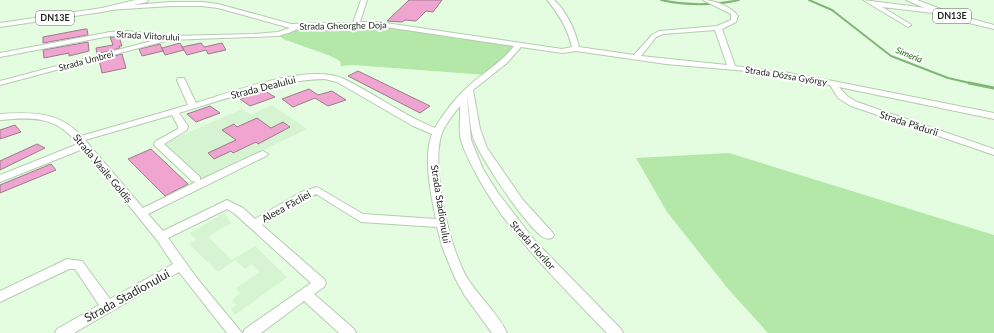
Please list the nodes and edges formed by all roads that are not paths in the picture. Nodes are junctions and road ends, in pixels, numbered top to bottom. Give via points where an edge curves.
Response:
1 (144, 0) edge
2 (364, 0) edge
3 (550, 0) edge
4 (706, 0) edge
5 (866, 0) edge
6 (910, 0) edge
7 (875, 4) junction
8 (110, 9) junction
9 (942, 12) junction
10 (356, 24) junction
11 (0, 25) edge
12 (908, 25) dead end
13 (296, 27) junction
14 (994, 27) edge
15 (718, 28) junction
16 (172, 38) junction
17 (517, 49) junction
18 (576, 49) junction
19 (0, 54) edge
20 (636, 58) junction
21 (732, 68) junction
22 (181, 80) dead end
23 (0, 83) edge
24 (833, 83) junction
25 (465, 94) junction
26 (193, 106) junction
27 (174, 112) junction
28 (994, 116) edge
29 (0, 117) edge
30 (438, 132) junction
31 (82, 142) junction
32 (994, 152) edge
33 (263, 154) dead end
34 (0, 179) edge
35 (196, 179) dead end
36 (141, 213) junction
37 (442, 222) junction
38 (254, 224) junction
39 (548, 235) dead end
40 (160, 237) junction
41 (180, 266) junction
42 (305, 294) junction
43 (0, 296) edge
44 (107, 306) junction
45 (62, 333) edge
46 (234, 333) edge
47 (250, 333) edge
48 (349, 333) edge
49 (500, 333) edge
50 (616, 333) edge

1 - 8 main road, DN13E
2 - 10 street
3 - 18 street via 571,32
4 - 15 street via 733,13 735,18 732,23
5 - 7 street
6 - 9 main road, DN13E
7 - 9 street
7 - 12 street
8 - 11 main road, DN13E
8 - 13 street, Strada Gheorghe Doja via 182,3 211,5
9 - 14 main road, DN13E
10 - 13 street, Strada Gheorghe Doja
10 - 17 street, Strada Gheorghe Doja via 399,26
13 - 16 street, Strada Viitorului via 278,34
15 - 20 street via 661,32 654,36
15 - 21 street
16 - 19 street, Strada Viitorului via 120,33
16 - 23 street, Strada Umbrei
17 - 18 street, Strada Gheorghe Doja via 537,53
17 - 25 street, Strada Stadionului
18 - 20 street, Strada Dózsa György
20 - 21 street, Strada Dózsa György
21 - 24 street, Strada Dózsa György
22 - 26 street
24 - 28 street, Strada Dózsa György
24 - 32 street, Strada Pădurii via 841,96 854,104
25 - 30 street, Strada Stadionului
25 - 39 street, Strada Florilor via 474,102 477,134 481,145 515,200 531,220
25 - 50 street, Strada Florilor via 466,140 496,201 520,234
26 - 27 street, Strada Dealului
26 - 30 street, Strada Dealului via 278,82 326,76 340,80 416,124
27 - 31 street, Strada Dealului
27 - 35 street via 183,126 182,130 162,140 159,145
29 - 31 street, Strada Vasile Goldiș via 30,115 47,118 60,122
30 - 37 street, Strada Stadionului via 434,166
31 - 34 street, Strada Dealului
31 - 36 street, Strada Vasile Goldiș
33 - 36 street
36 - 40 street, Strada Vasile Goldiș
37 - 38 street, Aleea Făcliei via 361,218 317,190 305,194
37 - 49 street, Strada Stadionului via 450,256 461,279
38 - 40 street, Aleea Făcliei via 227,204
38 - 42 street via 320,283
40 - 41 street, Strada Vasile Goldiș
41 - 44 street, Strada Stadionului
41 - 46 street, Strada Stadionului
42 - 47 street
42 - 48 street
43 - 44 street via 73,263 78,264
44 - 45 street, Strada Stadionului

